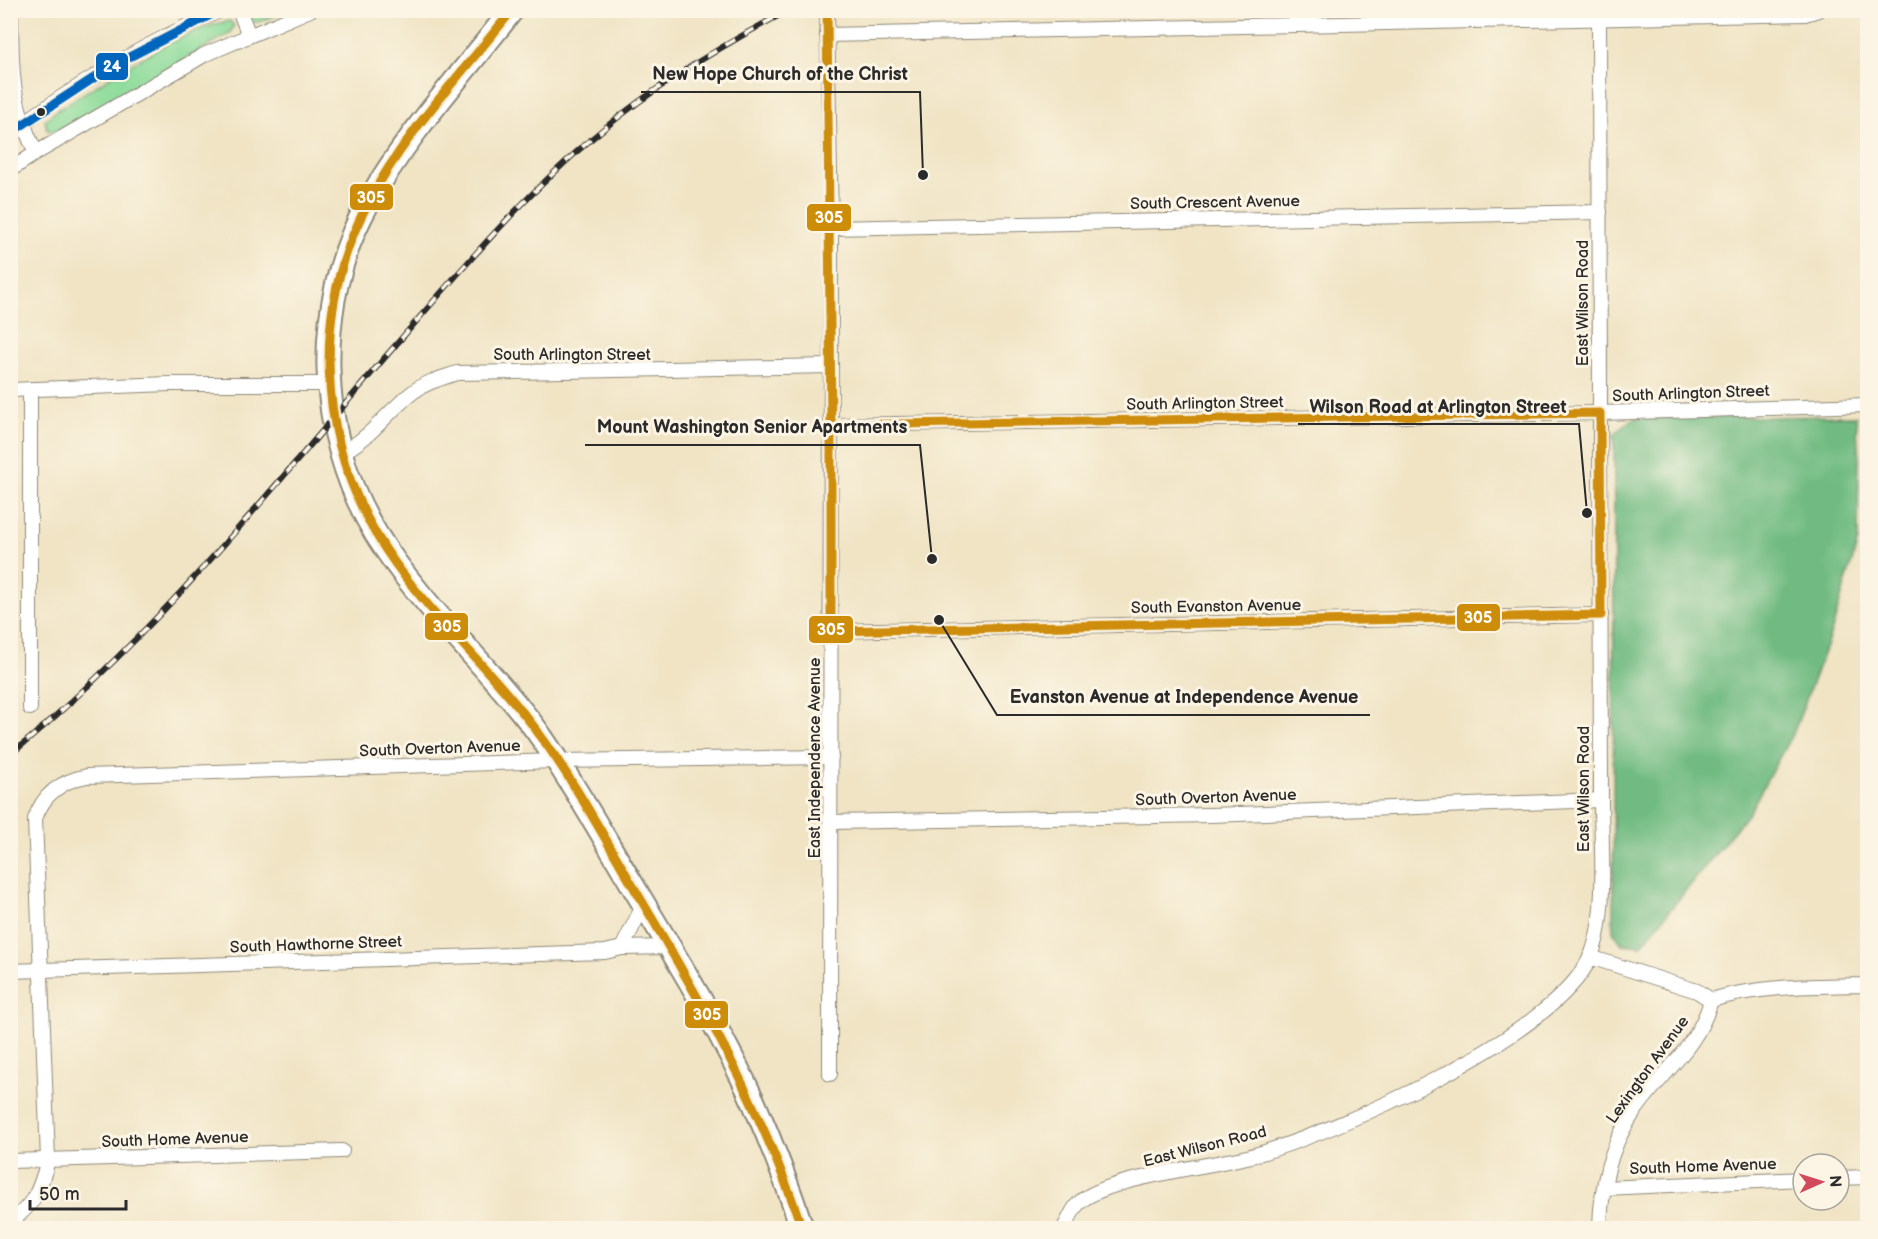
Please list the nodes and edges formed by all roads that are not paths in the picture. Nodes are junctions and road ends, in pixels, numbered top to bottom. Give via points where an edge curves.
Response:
1 (11, 10) edge
2 (220, 10) edge
3 (240, 10) edge
4 (309, 10) edge
5 (512, 10) edge
6 (827, 10) edge
7 (1817, 11) edge
8 (1599, 15) edge
9 (249, 35) junction
10 (827, 35) junction
11 (16, 129) edge
12 (36, 153) junction
13 (10, 170) edge
14 (1599, 212) junction
15 (831, 228) junction
16 (831, 366) junction
17 (320, 384) junction
18 (30, 389) junction
19 (10, 390) edge
20 (1868, 405) edge
21 (1600, 413) junction
22 (831, 425) junction
23 (341, 453) junction
24 (1601, 615) junction
25 (831, 631) junction
26 (30, 708) dead end
27 (831, 757) junction
28 (557, 761) junction
29 (1601, 800) junction
30 (832, 822) junction
31 (644, 904) junction
32 (669, 947) junction
33 (622, 948) junction
34 (1590, 957) junction
35 (40, 970) junction
36 (10, 971) edge
37 (1868, 985) edge
38 (1711, 1000) junction
39 (830, 1074) dead end
40 (342, 1151) dead end
41 (48, 1160) junction
42 (10, 1161) edge
43 (1868, 1177) edge
44 (1851, 1178) edge
45 (1791, 1180) edge
46 (1604, 1188) junction
47 (10, 1222) edge
48 (802, 1228) edge
49 (1064, 1228) edge
50 (1600, 1228) edge

1 - 11 street
2 - 11 street via 118,61
3 - 9 street
4 - 9 street
5 - 17 main road via 406,146 357,224 342,268
6 - 10 street, East Independence Avenue
7 - 8 street
8 - 10 street
8 - 14 street, East Wilson Road
9 - 12 street via 204,55
10 - 15 street, East Independence Avenue
11 - 12 street
12 - 13 street
14 - 15 street, South Crescent Avenue
14 - 21 street, East Wilson Road
15 - 16 street, East Independence Avenue
16 - 22 street, East Independence Avenue
16 - 23 street, South Arlington Street via 457,373 414,392 361,443
17 - 18 street
17 - 23 main road
18 - 19 street
18 - 26 street
20 - 21 street, South Arlington Street
21 - 22 street, South Arlington Street
21 - 24 street, East Wilson Road
22 - 25 street, East Independence Avenue
23 - 28 main road via 365,513 389,553 511,697
24 - 25 street, South Evanston Avenue
24 - 29 street, East Wilson Road
25 - 27 street, East Independence Avenue
27 - 28 street, South Overton Avenue
27 - 30 street, East Independence Avenue
28 - 31 main road
28 - 35 street, South Overton Avenue via 71,779 39,804 34,819
29 - 30 street, South Overton Avenue via 1211,815
29 - 34 street, East Wilson Road via 1600,915
30 - 39 street, East Independence Avenue
31 - 32 main road
31 - 33 street
32 - 33 street, South Hawthorne Street
32 - 48 main road via 753,1101
33 - 35 street, South Hawthorne Street via 605,952
34 - 38 street via 1697,991
34 - 49 street, East Wilson Road via 1576,981 1555,1002 1483,1052 1411,1093 1348,1121 1252,1155 1103,1189 1078,1204
35 - 36 street, South Hawthorne Street
35 - 41 street
37 - 38 street via 1809,986
38 - 46 street, Lexington Avenue via 1696,1035 1630,1118 1609,1160
40 - 41 street, South Home Avenue
41 - 42 street, South Home Avenue
41 - 47 street via 31,1205
43 - 44 street
45 - 46 street, South Home Avenue
46 - 50 street, Lexington Avenue

